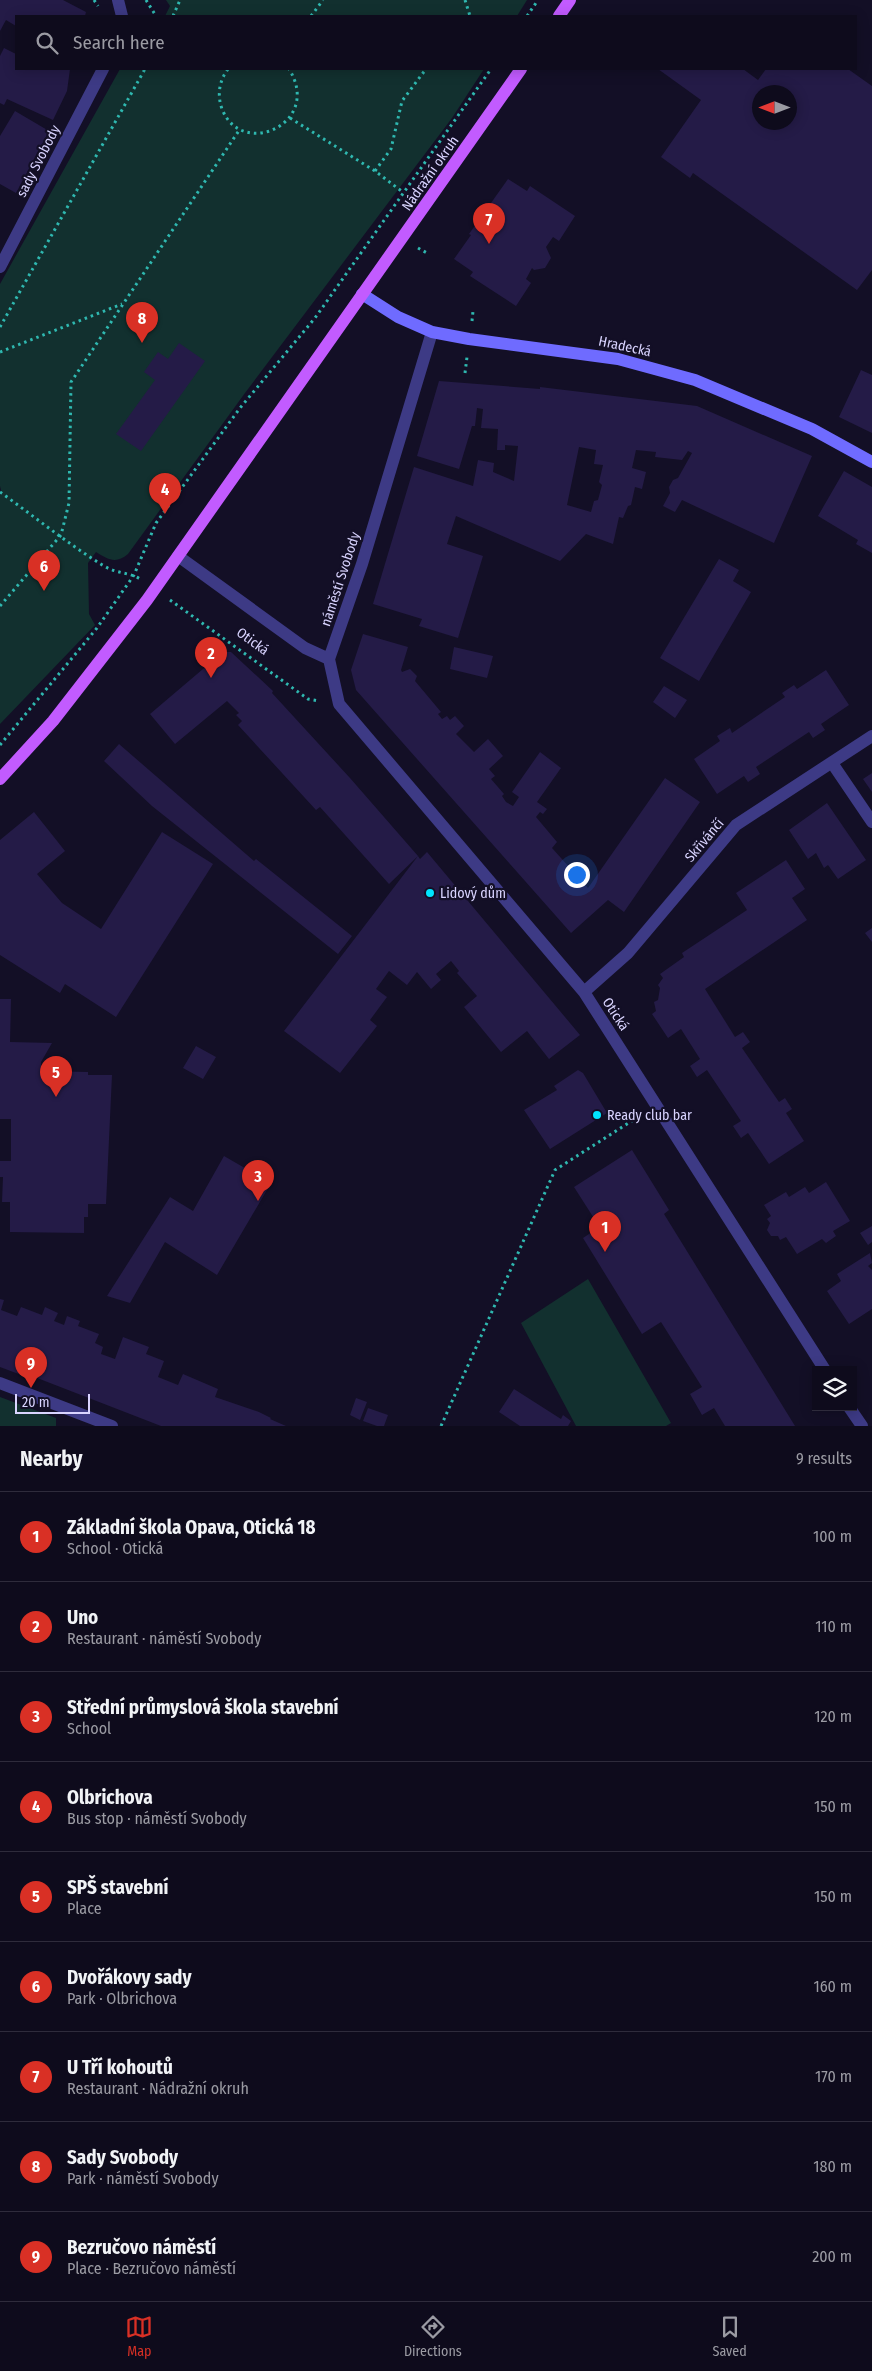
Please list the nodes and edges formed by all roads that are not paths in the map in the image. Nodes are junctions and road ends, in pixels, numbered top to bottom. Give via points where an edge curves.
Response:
1 (570, 0) edge
2 (559, 15) edge
3 (102, 70) edge
4 (521, 70) edge
5 (0, 267) edge
6 (362, 294) junction
7 (432, 332) junction
8 (872, 462) edge
9 (178, 556) junction
10 (329, 659) junction
11 (872, 736) edge
12 (832, 763) junction
13 (0, 779) edge
14 (872, 822) edge
15 (584, 992) junction
16 (823, 1366) edge
17 (0, 1383) edge
18 (853, 1411) edge
19 (112, 1426) edge
20 (862, 1426) edge

1 - 2 main road
3 - 5 street, sady Svobody
4 - 6 main road, Nádražní okruh
6 - 7 main road, Hradecká via 398,318
6 - 9 main road
7 - 8 main road, Hradecká via 587,353 665,370 720,389 812,429
7 - 10 street, náměstí Svobody via 362,564
9 - 10 street via 305,648
9 - 13 main road via 82,685
10 - 15 street, Otická via 339,704
11 - 12 street, Skřivánčí
12 - 14 street
12 - 15 street, Skřivánčí via 736,825 628,953
15 - 16 street, Otická
17 - 19 street
18 - 20 street

